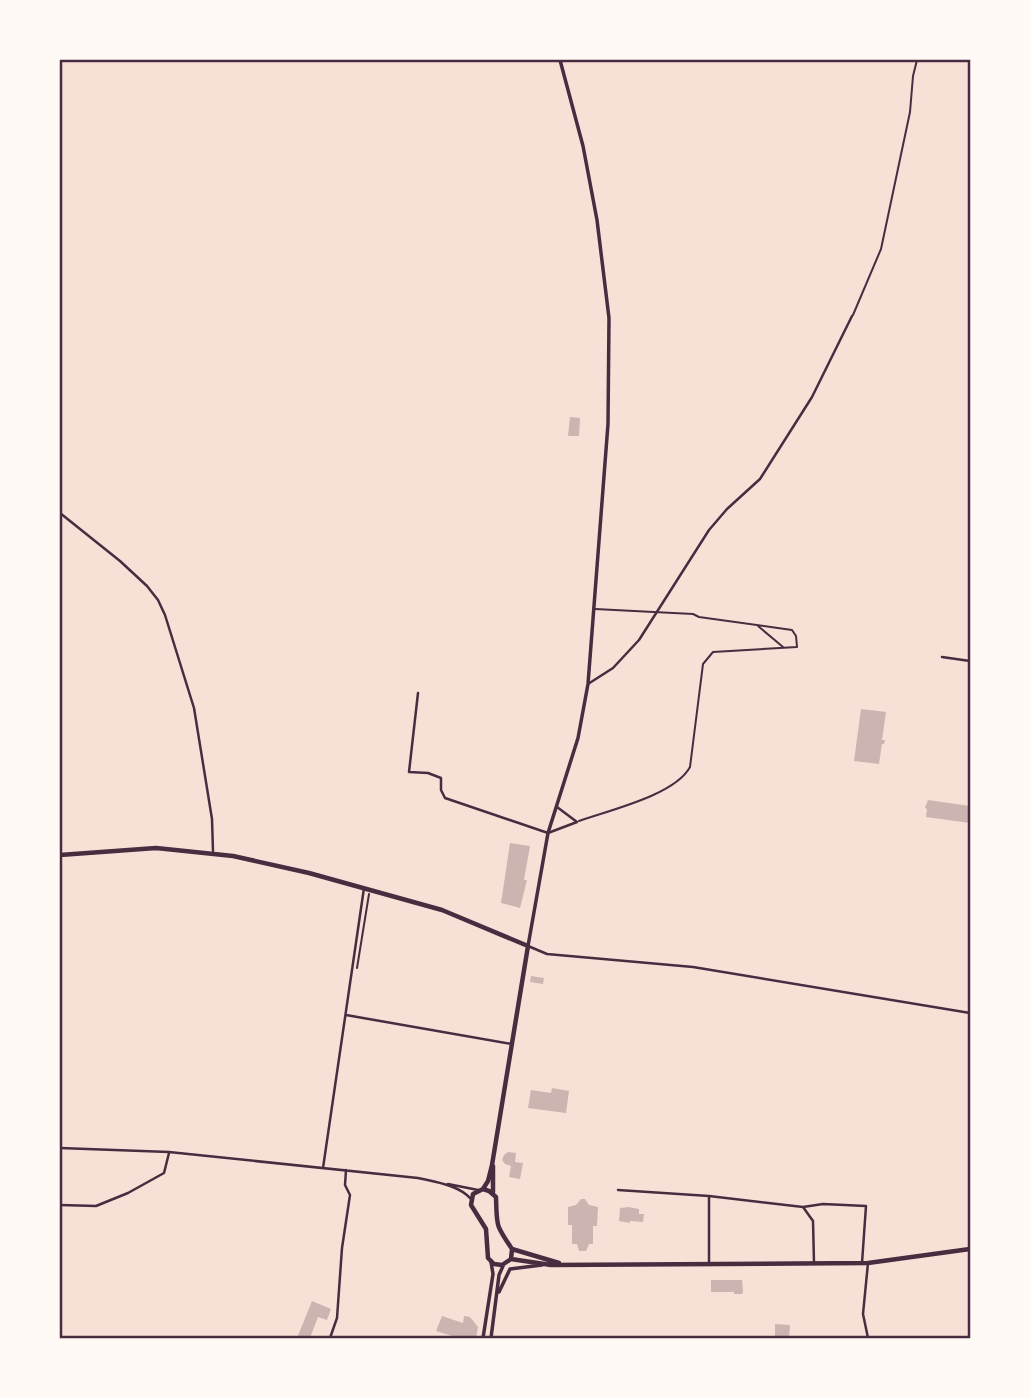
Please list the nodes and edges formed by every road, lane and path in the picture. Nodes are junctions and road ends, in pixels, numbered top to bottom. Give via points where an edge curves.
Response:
1 (560, 60) edge
2 (917, 60) edge
3 (852, 316) joint
4 (60, 513) edge
5 (594, 609) junction
6 (655, 614) junction
7 (757, 625) junction
8 (783, 647) junction
9 (942, 657) dead end
10 (971, 661) edge
11 (588, 684) junction
12 (418, 693) dead end
13 (556, 806) junction
14 (577, 822) junction
15 (548, 833) junction
16 (213, 851) dead end
17 (60, 855) edge
18 (364, 888) junction
19 (528, 946) junction
20 (971, 1013) edge
21 (346, 1015) junction
22 (512, 1044) junction
23 (60, 1148) edge
24 (169, 1152) junction
25 (492, 1165) junction
26 (323, 1168) junction
27 (346, 1170) junction
28 (445, 1184) junction
29 (481, 1190) junction
30 (618, 1190) dead end
31 (493, 1193) junction
32 (709, 1196) junction
33 (471, 1199) junction
34 (60, 1205) edge
35 (803, 1207) junction
36 (512, 1249) junction
37 (971, 1249) edge
38 (511, 1259) junction
39 (491, 1262) junction
40 (865, 1263) junction
41 (504, 1264) junction
42 (564, 1264) junction
43 (814, 1264) junction
44 (551, 1265) junction
45 (709, 1265) junction
46 (497, 1297) junction
47 (330, 1339) edge
48 (483, 1339) edge
49 (491, 1339) edge
50 (868, 1339) edge

1 - 5 main road via 593,195 609,318 608,424
2 - 3 lane via 881,249
3 - 6 street via 777,455 760,479 709,530
4 - 16 street via 120,561 158,600 194,708
5 - 6 lane
5 - 11 main road
6 - 7 lane via 693,614
6 - 11 street via 613,668
7 - 8 lane
7 - 8 lane via 792,630 797,647
8 - 14 lane via 713,652 703,664 690,767 685,776 669,789
9 - 10 street
11 - 13 main road via 578,738
12 - 15 street via 409,772 441,778 445,798
13 - 14 street
13 - 15 main road
14 - 15 street
15 - 19 main road
17 - 18 main road via 141,848 195,851 253,860
18 - 19 main road via 451,913
18 - 21 street
19 - 20 street via 547,954 693,967
19 - 22 main road
21 - 22 street
21 - 26 street
22 - 25 main road
23 - 24 street
24 - 26 street
24 - 34 street via 164,1173 128,1193 96,1206
25 - 29 main road
25 - 31 main road
26 - 27 street
27 - 28 street
27 - 47 street via 350,1195 337,1318
28 - 29 street
28 - 33 street
29 - 31 main road
29 - 33 main road
30 - 32 street
31 - 36 main road via 498,1228
32 - 35 street
32 - 45 street
33 - 39 main road via 486,1230
35 - 40 street via 823,1203 866,1206
35 - 43 street via 813,1221
36 - 38 main road
36 - 42 main road
37 - 40 main road
38 - 41 main road
38 - 44 main road
39 - 41 main road
39 - 48 main road
40 - 43 main road
40 - 50 street via 863,1314
41 - 46 main road
42 - 44 main road
42 - 45 main road
43 - 45 main road
44 - 46 main road via 510,1269
46 - 49 main road

